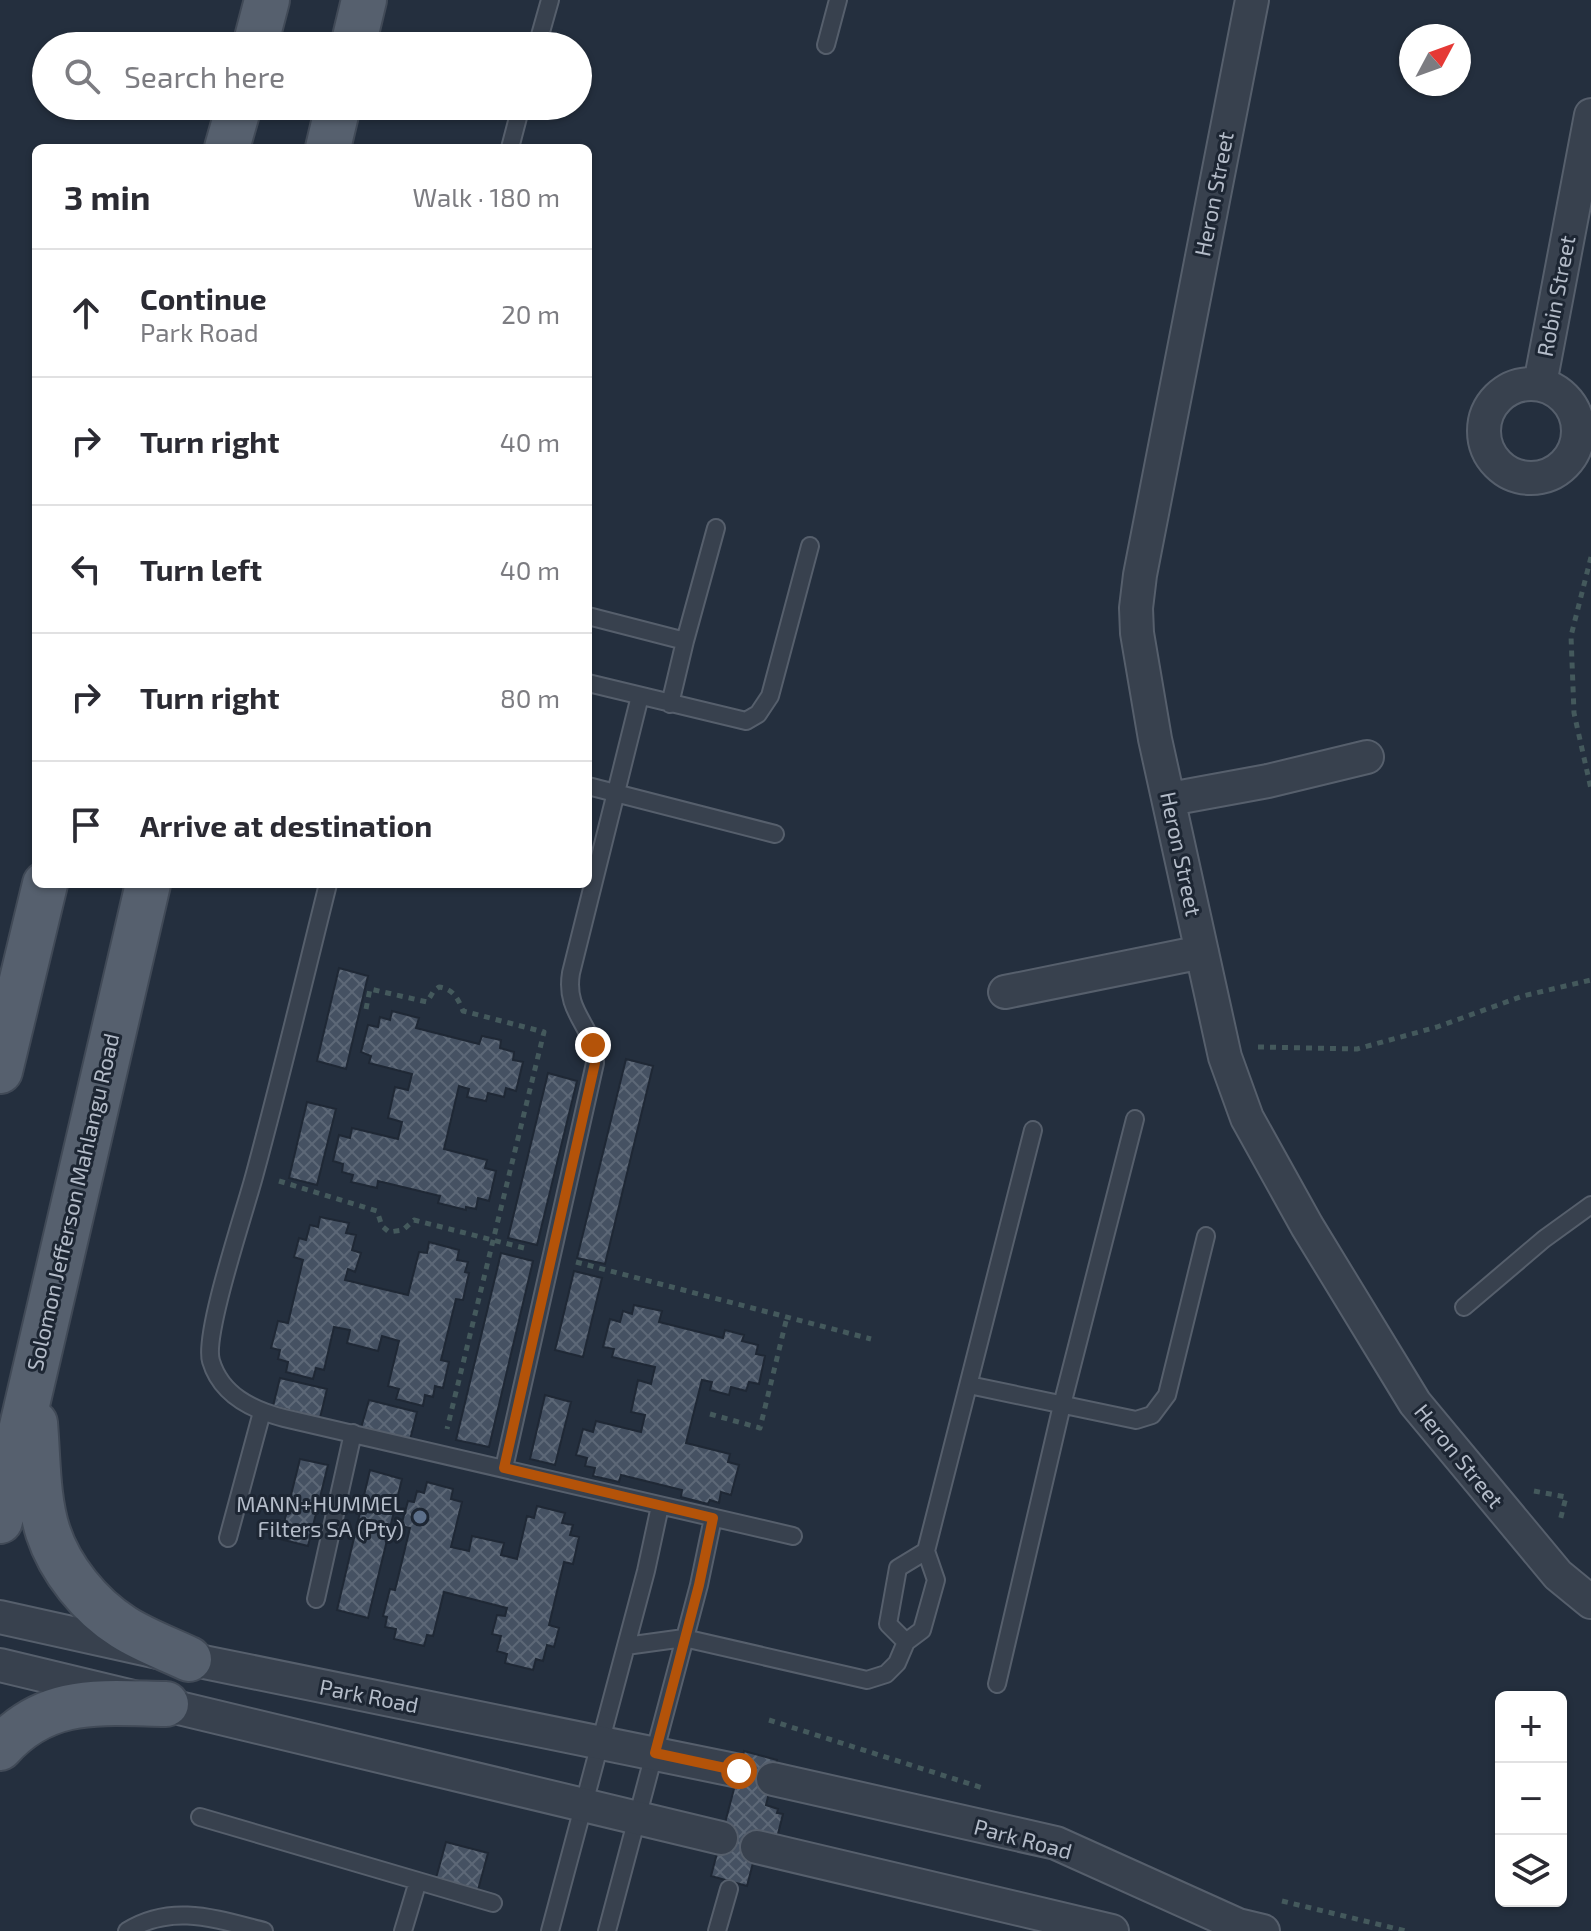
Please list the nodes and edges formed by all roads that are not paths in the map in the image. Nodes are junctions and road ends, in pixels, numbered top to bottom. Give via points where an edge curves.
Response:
1 (267, 0) edge
2 (364, 0) edge
3 (550, 0) edge
4 (838, 0) edge
5 (1252, 0) edge
6 (259, 32) edge
7 (356, 32) edge
8 (541, 32) edge
9 (826, 45) dead end
10 (1591, 115) edge
11 (235, 120) edge
12 (335, 120) edge
13 (517, 120) edge
14 (228, 144) edge
15 (329, 144) edge
16 (511, 144) edge
17 (1540, 384) dead end
18 (716, 528) dead end
19 (810, 546) dead end
20 (592, 617) edge
21 (685, 641) junction
22 (592, 684) edge
23 (640, 696) junction
24 (670, 704) junction
25 (1367, 757) dead end
26 (592, 787) edge
27 (616, 793) junction
28 (1170, 799) junction
29 (775, 834) dead end
30 (44, 888) edge
31 (147, 888) edge
32 (327, 888) edge
33 (1202, 952) junction
34 (1005, 992) dead end
35 (0, 1071) edge
36 (1135, 1119) dead end
37 (1033, 1130) dead end
38 (1591, 1205) edge
39 (1206, 1236) dead end
40 (1464, 1307) dead end
41 (31, 1384) junction
42 (969, 1385) junction
43 (1062, 1405) junction
44 (262, 1412) junction
45 (353, 1433) junction
46 (504, 1468) junction
47 (660, 1506) junction
48 (713, 1518) junction
49 (0, 1521) edge
50 (793, 1536) dead end
51 (228, 1538) dead end
52 (926, 1551) junction
53 (316, 1599) dead end
54 (1591, 1602) edge
55 (0, 1617) edge
56 (684, 1638) junction
57 (906, 1642) junction
58 (626, 1646) junction
59 (189, 1659) junction
60 (0, 1665) edge
61 (997, 1684) dead end
62 (166, 1704) junction
63 (601, 1741) junction
64 (0, 1748) edge
65 (655, 1753) junction
66 (739, 1771) dead end
67 (773, 1779) dead end
68 (584, 1804) junction
69 (200, 1817) dead end
70 (638, 1817) junction
71 (721, 1838) dead end
72 (757, 1847) dead end
73 (418, 1881) junction
74 (729, 1889) dead end
75 (493, 1903) dead end
76 (127, 1931) edge
77 (264, 1931) edge
78 (403, 1931) edge
79 (550, 1931) edge
80 (607, 1931) edge
81 (717, 1931) edge
82 (1112, 1931) edge
83 (1263, 1931) edge

1 - 6 main road
2 - 7 main road
3 - 8 lane
4 - 9 lane
5 - 28 street, Heron Street via 1136,608 1155,739
10 - 17 street, Robin Street
11 - 14 main road
12 - 15 main road
13 - 16 lane
18 - 21 lane
19 - 24 lane via 770,696 758,714 746,721
20 - 21 lane
21 - 24 lane
22 - 23 lane
23 - 24 lane
23 - 27 lane
25 - 28 street
26 - 27 lane
27 - 29 lane
27 - 46 lane via 569,984 571,1003 589,1035 595,1063
28 - 33 street, Heron Street
30 - 35 main road
31 - 41 main road, Solomon Jefferson Mahlangu Road
32 - 44 lane via 209,1348 223,1384
33 - 34 street
33 - 54 street, Heron Street via 1225,1057 1247,1118 1380,1348 1415,1403 1541,1556
36 - 43 lane
37 - 42 lane
38 - 40 lane
39 - 43 lane via 1167,1395 1152,1415 1136,1420
41 - 49 main road, Solomon Jefferson Mahlangu Road
41 - 59 main road via 48,1532 67,1570 123,1627
42 - 43 lane
42 - 52 lane
43 - 61 lane
44 - 45 lane
44 - 51 lane
45 - 46 lane
45 - 53 lane
46 - 47 lane
47 - 48 lane
47 - 58 lane
48 - 50 lane
48 - 56 lane
52 - 57 lane via 936,1580 922,1630
52 - 57 lane via 898,1568 888,1624
55 - 59 street, Park Road
56 - 57 lane via 867,1680 886,1674
56 - 58 lane
56 - 65 lane
58 - 63 lane
59 - 63 street, Park Road
60 - 62 street
62 - 64 main road via 72,1705 28,1723
62 - 68 street
63 - 65 street, Park Road
63 - 68 lane
65 - 66 street, Park Road
65 - 70 lane
67 - 83 street, Park Road via 1056,1843 1238,1925
68 - 70 street
68 - 79 lane
69 - 73 lane
70 - 71 street
70 - 80 lane
72 - 82 street
73 - 75 lane
73 - 78 lane
74 - 81 lane
76 - 77 lane via 172,1915 205,1916

